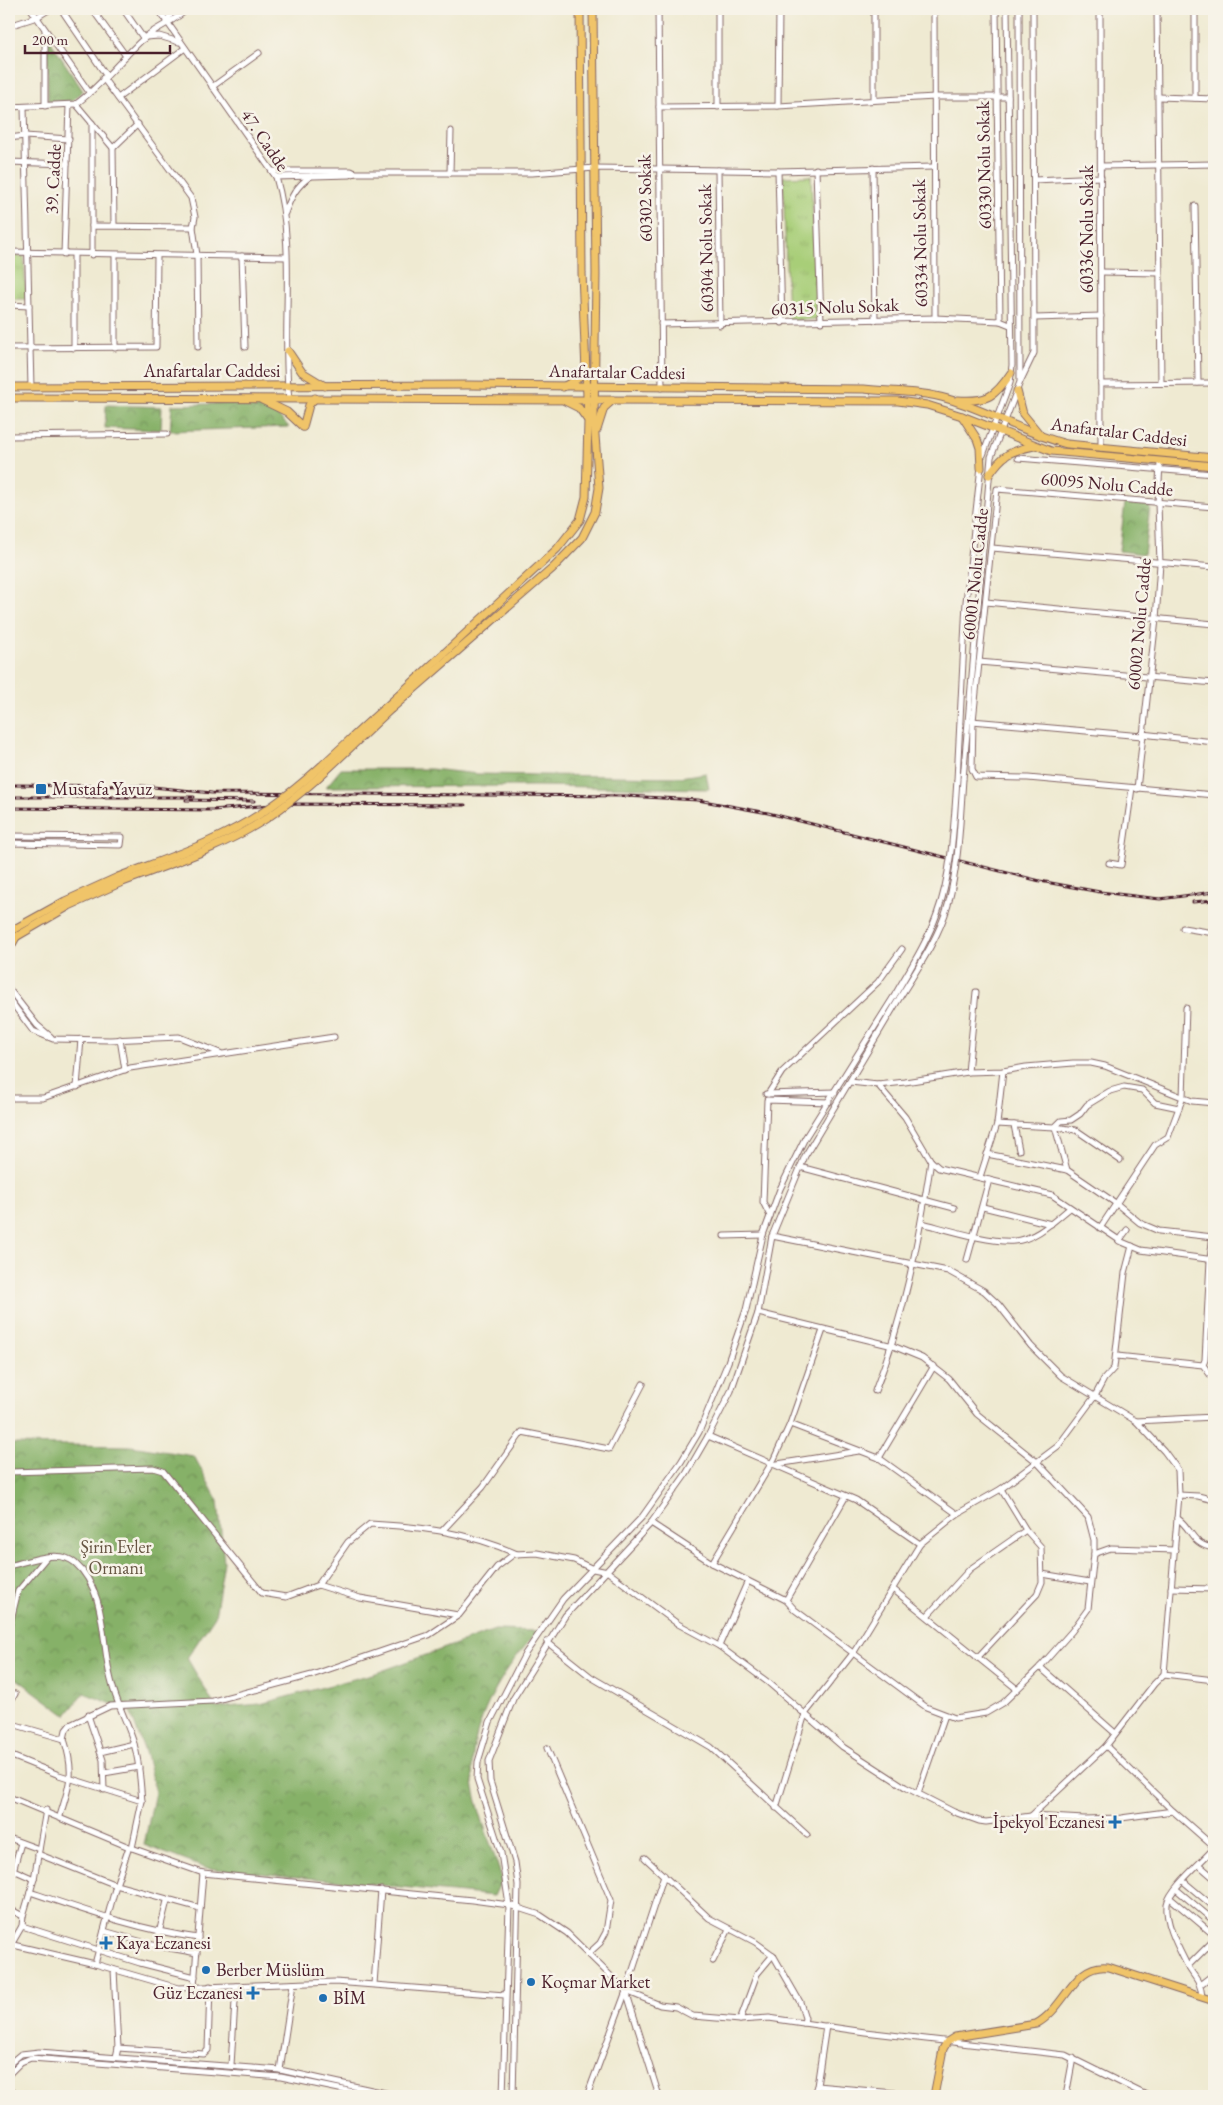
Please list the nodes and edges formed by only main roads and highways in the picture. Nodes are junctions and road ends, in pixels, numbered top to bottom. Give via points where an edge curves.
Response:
1 (580, 9) edge
2 (593, 9) edge
3 (288, 351) road end
4 (584, 371) junction
5 (1011, 374) road end
6 (326, 386) junction
7 (9, 387) edge
8 (562, 387) junction
9 (586, 387) junction
10 (594, 388) junction
11 (1017, 391) road end
12 (9, 398) edge
13 (315, 398) junction
14 (262, 399) junction
15 (560, 399) junction
16 (590, 399) junction
17 (613, 400) junction
18 (950, 400) junction
19 (962, 416) junction
20 (588, 421) junction
21 (596, 438) junction
22 (1043, 438) junction
23 (1034, 446) junction
24 (1214, 458) edge
25 (1214, 466) edge
26 (980, 468) road end
27 (989, 475) road end
28 (389, 708) junction
29 (12, 931) edge
30 (9, 941) edge
31 (9, 950) edge
32 (1214, 2001) edge
33 (9, 2090) edge
34 (16, 2096) edge
35 (934, 2096) edge

1 - 4 main road
2 - 10 main road
3 - 6 main road via 302,372
4 - 8 main road
4 - 9 main road
5 - 18 main road via 991,397 976,402
6 - 7 main road, Anafartalar Caddesi
6 - 8 main road, Anafartalar Caddesi
8 - 9 main road, Anafartalar Caddesi
9 - 10 main road, Anafartalar Caddesi
9 - 16 main road
10 - 16 main road
10 - 18 main road, Anafartalar Caddesi via 864,389 927,394
11 - 22 main road via 1024,414
12 - 14 main road, Anafartalar Caddesi
13 - 14 main road, Anafartalar Caddesi
13 - 14 main road via 309,405 303,427 287,412
13 - 15 main road, Anafartalar Caddesi
15 - 16 main road, Anafartalar Caddesi
15 - 20 main road via 579,408
16 - 17 main road, Anafartalar Caddesi
16 - 20 main road
16 - 21 main road
17 - 19 main road, Anafartalar Caddesi via 898,401 927,405
17 - 21 main road via 600,416
18 - 22 main road, Anafartalar Caddesi
19 - 23 main road, Anafartalar Caddesi
19 - 26 main road via 980,448
20 - 28 main road via 586,497 580,520 573,531
21 - 28 main road via 599,488 594,512 582,538 553,568
22 - 24 main road, Anafartalar Caddesi via 1101,448
23 - 25 main road, Anafartalar Caddesi via 1160,466
23 - 27 main road via 1010,451
28 - 29 main road, bridge via 262,813 235,829 65,901
29 - 30 main road
29 - 31 main road
32 - 35 main road via 1099,1966 1082,1973 1056,2008 1036,2024 955,2037 947,2042
33 - 34 highway

